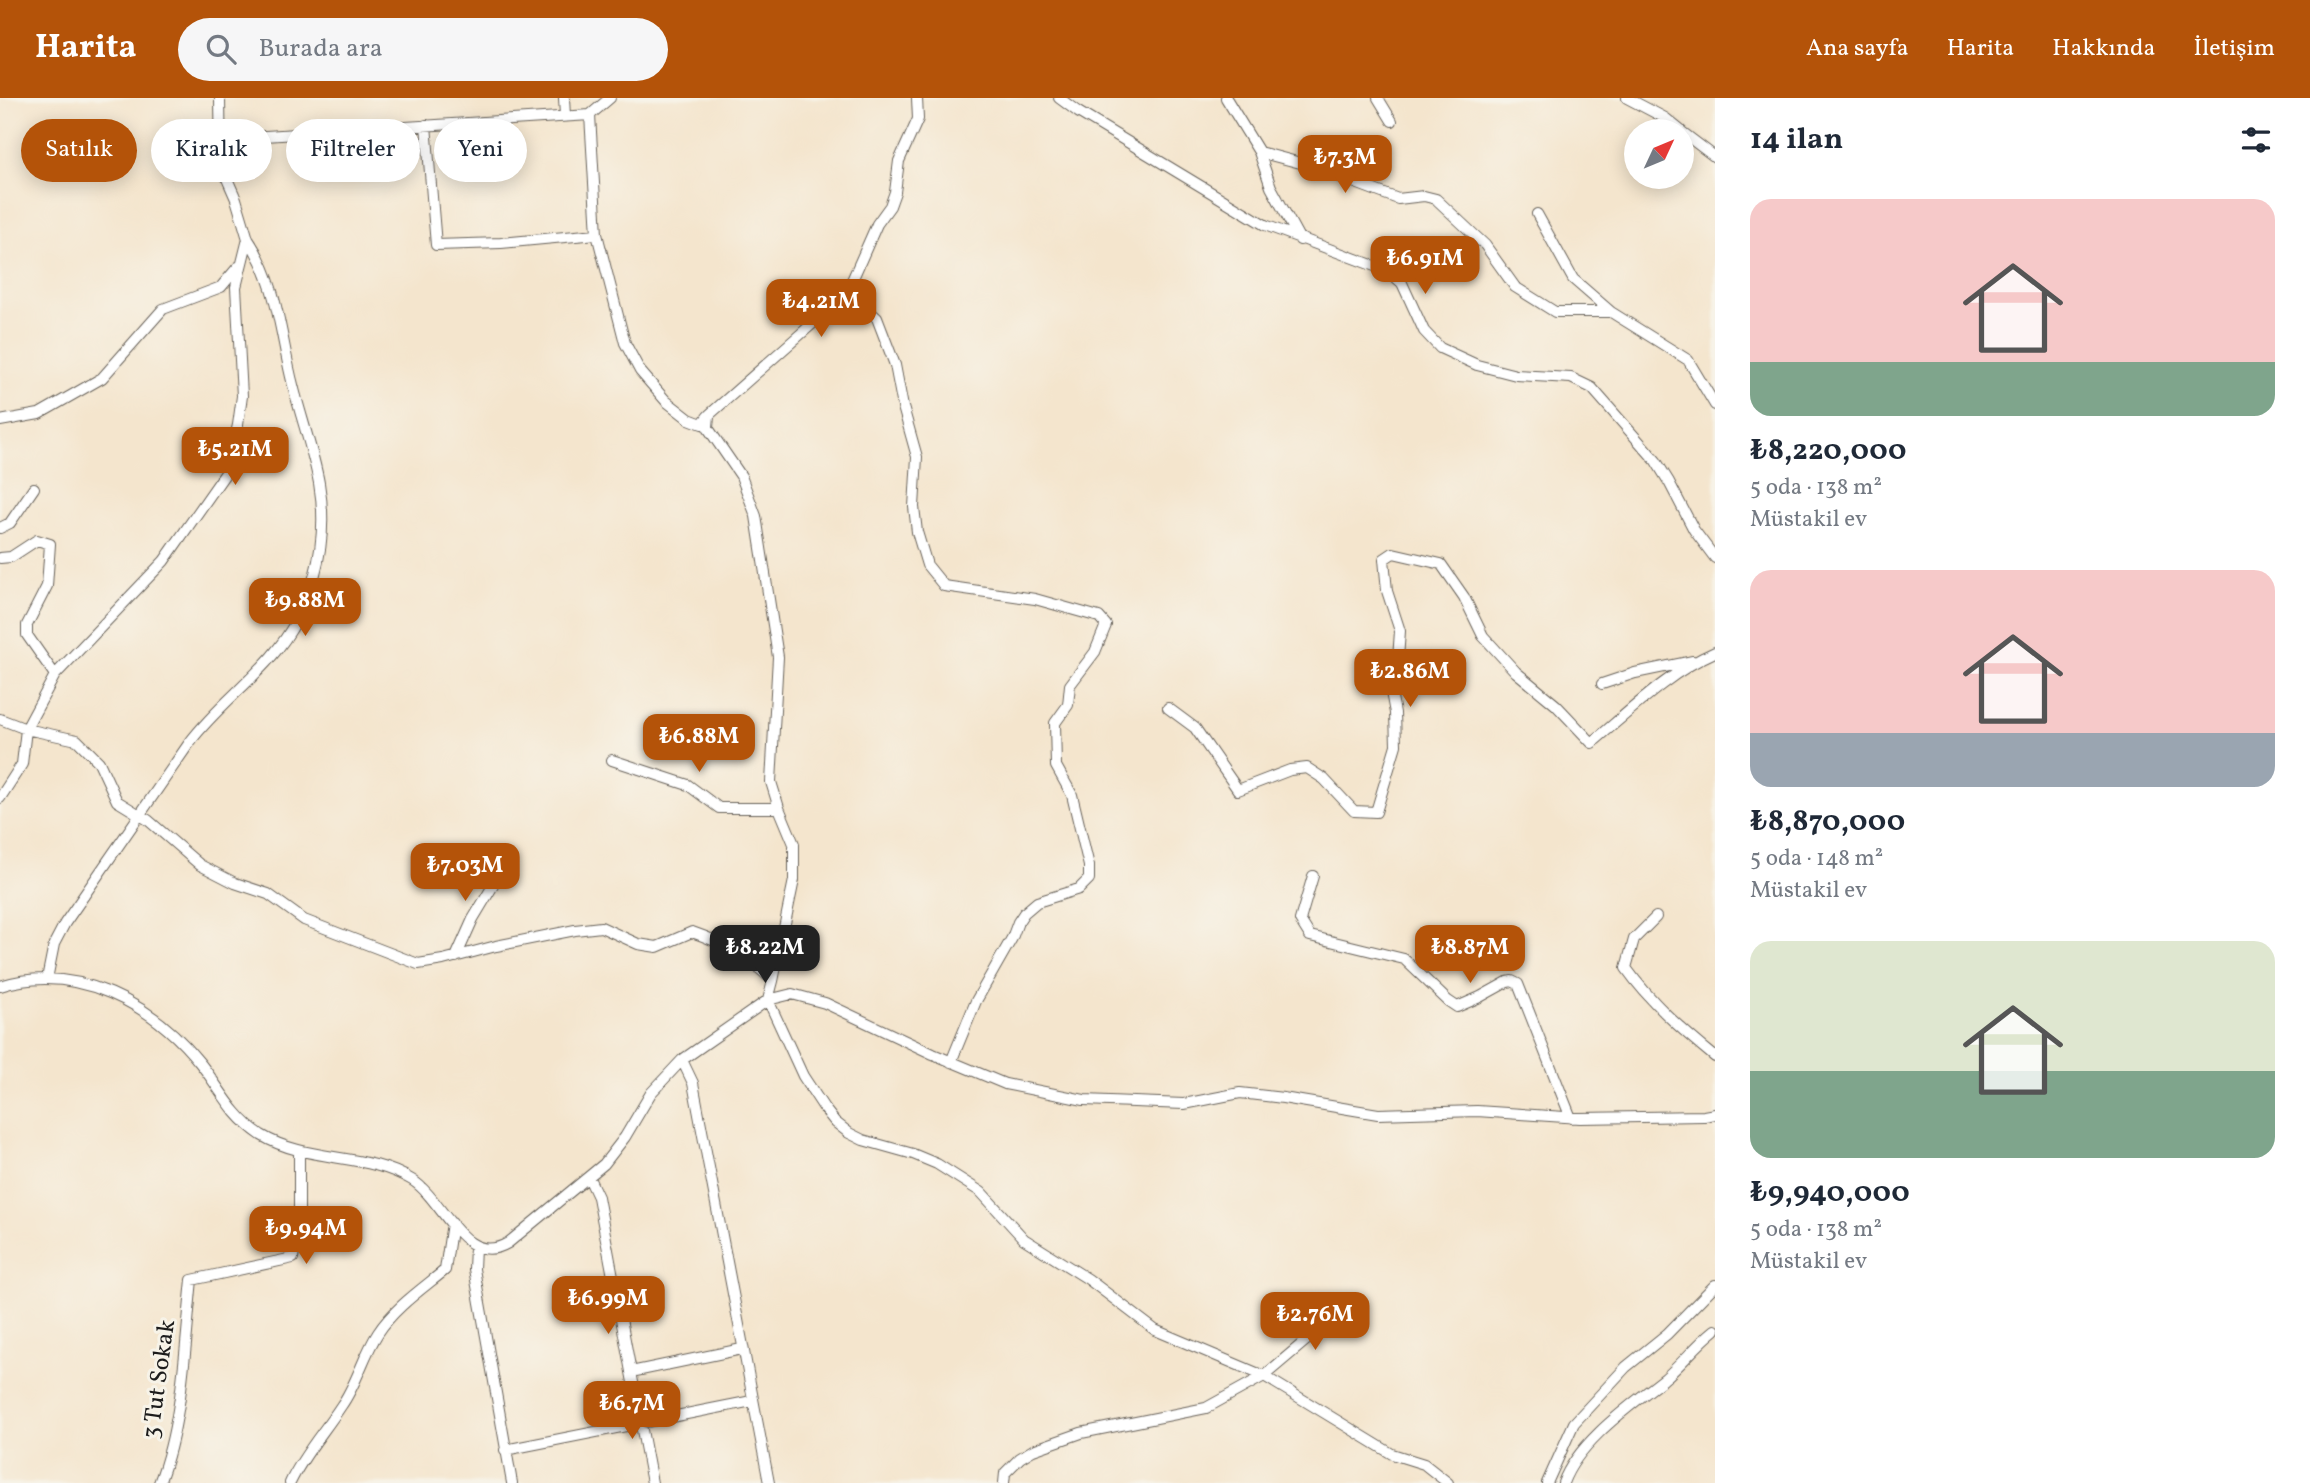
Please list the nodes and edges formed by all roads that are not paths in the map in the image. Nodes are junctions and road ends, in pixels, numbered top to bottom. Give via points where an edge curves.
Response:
1 (220, 98) edge
2 (564, 98) edge
3 (610, 98) edge
4 (918, 98) edge
5 (1059, 98) edge
6 (1226, 98) edge
7 (1378, 98) edge
8 (1627, 98) edge
9 (590, 114) junction
10 (565, 116) junction
11 (219, 119) edge
12 (1666, 119) edge
13 (1392, 121) dead end
14 (426, 125) junction
15 (272, 135) edge
16 (1694, 140) edge
17 (1259, 152) junction
18 (1715, 157) edge
19 (228, 182) edge
20 (1537, 214) dead end
21 (597, 234) junction
22 (248, 239) junction
23 (1301, 240) junction
24 (240, 264) junction
25 (842, 298) junction
26 (1611, 312) junction
27 (1715, 405) edge
28 (709, 415) junction
29 (0, 422) edge
30 (34, 488) dead end
31 (0, 528) edge
32 (0, 558) edge
33 (1715, 558) edge
34 (1715, 652) edge
35 (1697, 660) junction
36 (55, 676) junction
37 (1602, 684) dead end
38 (1168, 708) dead end
39 (0, 719) edge
40 (26, 729) junction
41 (612, 760) dead end
42 (0, 797) edge
43 (779, 808) junction
44 (138, 815) junction
45 (506, 864) dead end
46 (1313, 876) dead end
47 (1656, 917) dead end
48 (456, 957) junction
49 (47, 979) junction
50 (772, 981) junction
51 (0, 986) edge
52 (768, 1000) junction
53 (1715, 1057) edge
54 (682, 1060) junction
55 (951, 1062) junction
56 (1715, 1114) edge
57 (1571, 1118) junction
58 (299, 1151) junction
59 (589, 1178) junction
60 (452, 1223) junction
61 (475, 1247) junction
62 (1715, 1285) edge
63 (1348, 1305) dead end
64 (1715, 1330) edge
65 (742, 1349) junction
66 (631, 1372) junction
67 (1264, 1376) junction
68 (752, 1401) junction
69 (640, 1423) junction
70 (505, 1450) junction
71 (159, 1483) edge
72 (290, 1483) edge
73 (512, 1483) edge
74 (652, 1483) edge
75 (769, 1483) edge
76 (1004, 1483) edge
77 (1448, 1483) edge
78 (1547, 1483) edge
79 (1563, 1483) edge

1 - 11 street
2 - 10 street
3 - 9 street
4 - 25 street via 918,119 900,161 890,206
5 - 23 street via 1240,212
6 - 17 street
7 - 13 street
8 - 12 street
9 - 10 street
9 - 21 street
10 - 14 street
14 - 15 street
14 - 21 street via 436,245
16 - 18 street
17 - 23 street via 1271,187
17 - 26 street via 1308,165 1398,200 1436,199 1485,245 1515,287 1555,312
19 - 22 street
20 - 26 street via 1573,279
21 - 28 street via 625,343 640,371 689,419 702,424
22 - 24 street
22 - 44 street via 272,285 318,483 322,516 317,564 306,603 282,643 200,729
23 - 33 street via 1388,271 1402,283 1424,331 1440,348 1477,365 1516,375 1570,378 1592,388 1656,461
24 - 29 street via 221,288 163,309 102,378 39,414
24 - 36 street via 236,287 242,396 227,471 164,561
25 - 28 street
25 - 55 street via 877,318 895,365 917,457 914,506 927,565 944,586 1035,599 1099,617 1105,625 1095,652 1070,685 1068,705 1055,723 1056,766 1072,794 1089,879 1079,889 1037,901 1024,913 976,1001
26 - 27 street via 1688,360
28 - 43 street via 708,428 741,476 758,526 778,657 771,782
30 - 31 street via 10,523
32 - 36 street via 37,540 50,544 47,586 27,625 27,635
34 - 35 street
35 - 37 street
35 - 38 street via 1592,743 1483,636 1441,564 1393,553 1384,559 1384,568 1399,631 1391,692 1396,745 1376,812 1354,811 1307,768 1238,790 1195,728
36 - 40 street
39 - 40 street
40 - 42 street via 22,764
40 - 44 street via 77,740 99,762 117,801
41 - 43 street via 688,785 719,808
43 - 50 street via 794,844 794,880
44 - 48 street via 200,865 268,894 304,920 418,964
44 - 49 street via 61,929
45 - 48 street
46 - 57 street via 1300,920 1310,936 1404,960 1457,1007 1507,982 1518,984
47 - 53 street via 1634,939 1626,968 1644,994
48 - 50 street via 601,927 638,944 657,947 692,932 720,941 754,962
49 - 51 street
49 - 58 street via 97,987 147,1013 186,1046 245,1124
50 - 52 street
52 - 54 street
52 - 55 street via 792,994 825,1003
52 - 67 street via 812,1092 849,1133 937,1164 981,1192 1024,1239 1088,1279 1155,1330
54 - 59 street via 651,1093 616,1150
54 - 65 street via 693,1083
55 - 57 street via 1005,1084 1084,1100 1184,1104 1240,1093 1378,1115 1477,1111
56 - 57 street
58 - 60 street via 401,1174 428,1193
58 - 71 street, 3 Tut Sokak via 299,1218 293,1258 192,1280 178,1401
59 - 61 street via 508,1243 491,1250
59 - 66 street via 598,1197
60 - 61 street
60 - 72 street via 445,1270 388,1318 343,1404
61 - 70 street via 474,1269
62 - 78 street via 1667,1335 1626,1367 1574,1423
63 - 67 street
64 - 79 street via 1625,1408 1569,1468
65 - 66 street
65 - 68 street
66 - 69 street
67 - 76 street via 1206,1408 1081,1433 1033,1450 1005,1473
67 - 77 street via 1391,1454 1424,1464
68 - 69 street
68 - 75 street
69 - 70 street
69 - 74 street
70 - 73 street

